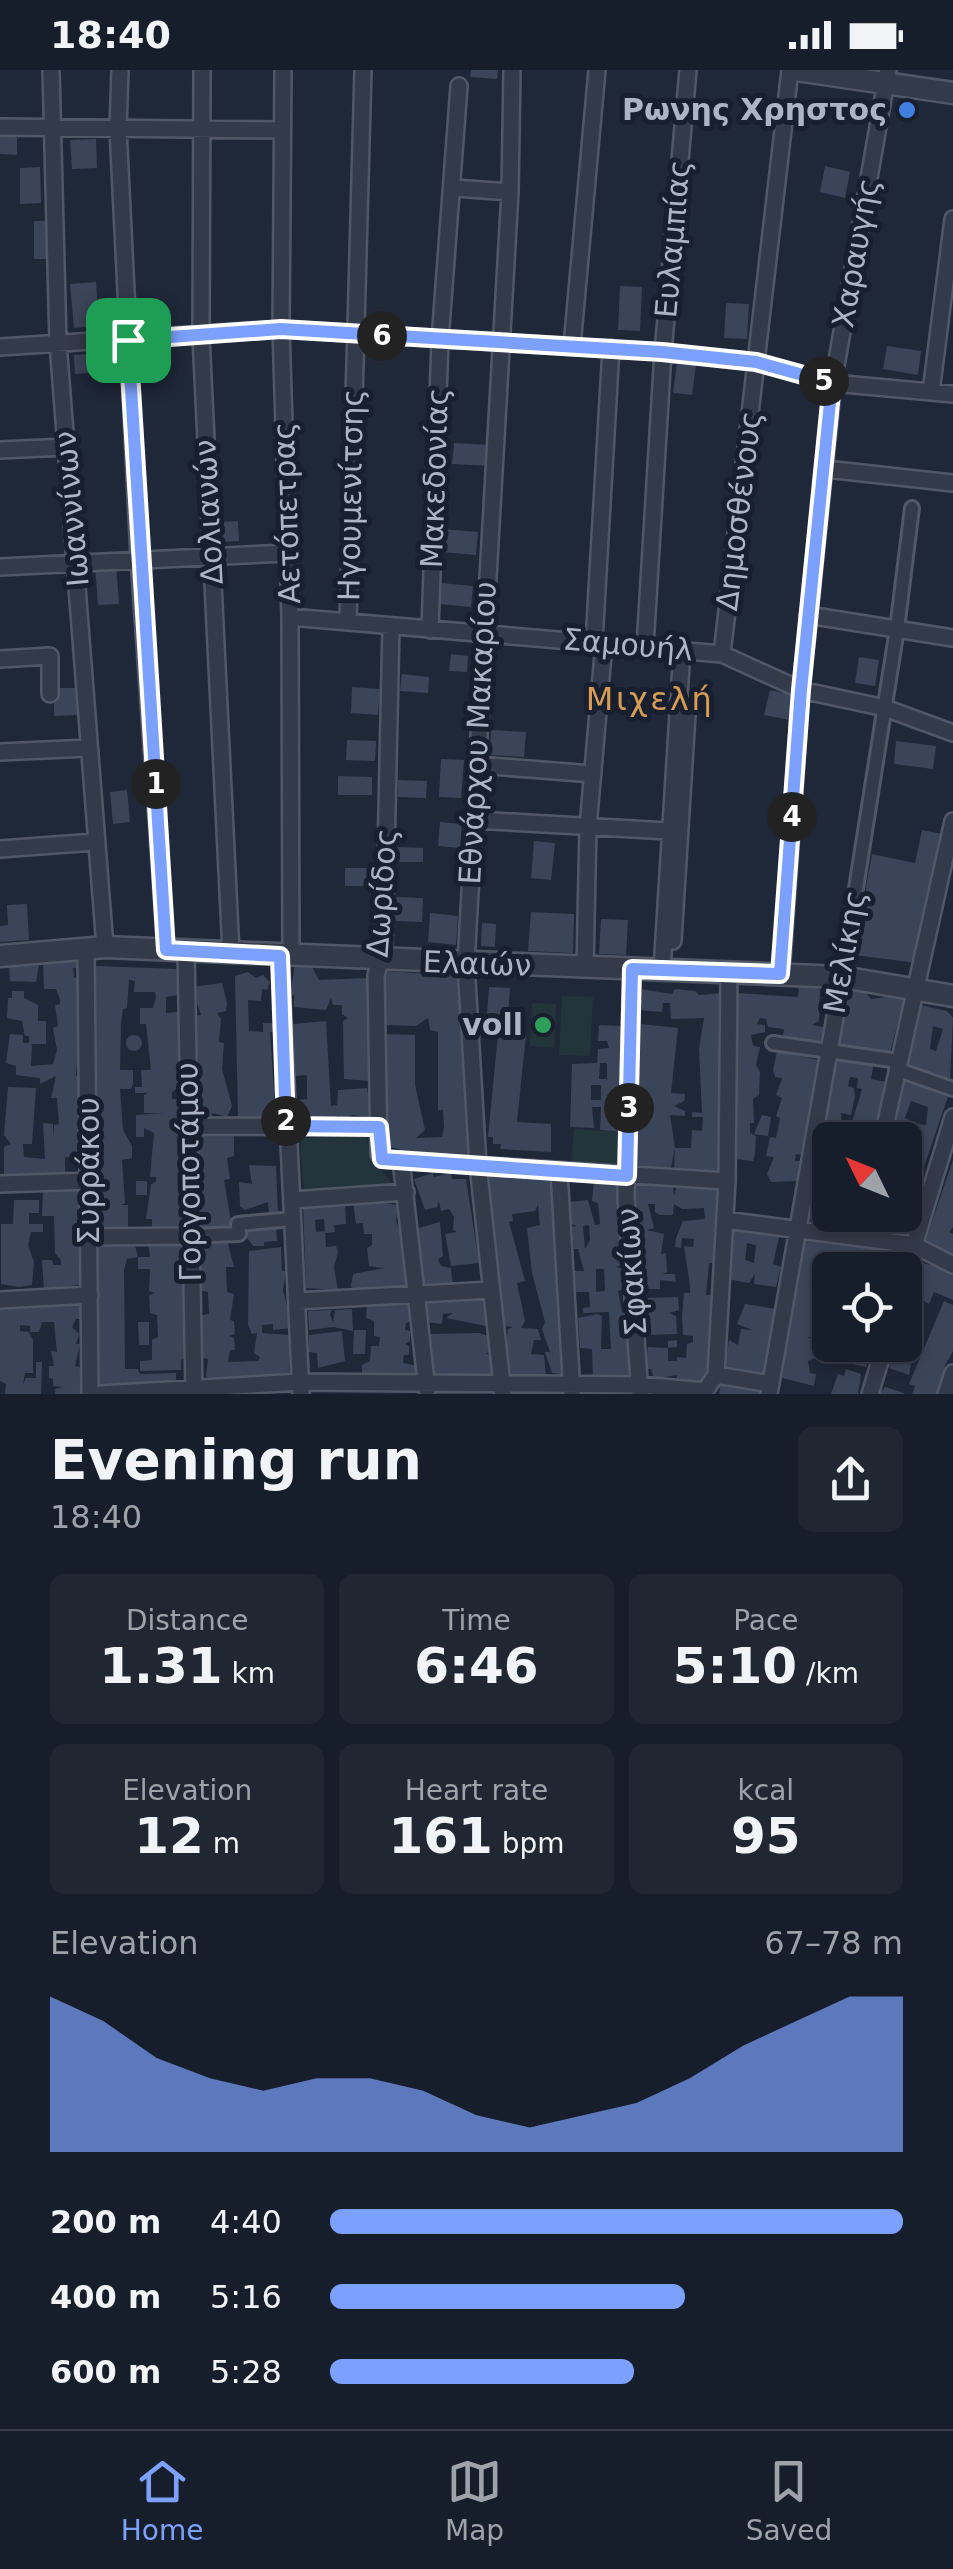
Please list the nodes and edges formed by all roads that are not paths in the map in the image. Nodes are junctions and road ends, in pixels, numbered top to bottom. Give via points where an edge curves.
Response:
1 (51, 70) edge
2 (120, 70) edge
3 (202, 70) edge
4 (283, 70) edge
5 (363, 70) edge
6 (512, 70) edge
7 (596, 70) edge
8 (688, 70) edge
9 (793, 70) edge
10 (887, 77) edge
11 (459, 86) dead end
12 (953, 93) edge
13 (203, 126) junction
14 (0, 127) edge
15 (52, 128) junction
16 (118, 128) junction
17 (282, 130) junction
18 (455, 188) junction
19 (510, 192) junction
20 (953, 220) edge
21 (281, 329) junction
22 (355, 334) junction
23 (201, 337) junction
24 (128, 340) junction
25 (440, 340) junction
26 (58, 343) junction
27 (499, 346) junction
28 (572, 346) junction
29 (0, 347) edge
30 (611, 348) junction
31 (662, 352) junction
32 (756, 362) junction
33 (832, 383) junction
34 (931, 392) junction
35 (953, 394) edge
36 (67, 446) junction
37 (0, 450) edge
38 (826, 469) junction
39 (953, 483) edge
40 (912, 508) dead end
41 (287, 553) junction
42 (210, 554) junction
43 (139, 558) junction
44 (77, 560) junction
45 (0, 566) edge
46 (808, 615) junction
47 (290, 617) junction
48 (348, 620) junction
49 (391, 626) junction
50 (897, 629) junction
51 (430, 630) junction
52 (482, 632) junction
53 (953, 638) edge
54 (599, 642) junction
55 (645, 647) junction
56 (682, 649) junction
57 (722, 654) junction
58 (0, 659) edge
59 (801, 690) junction
60 (50, 694) dead end
61 (682, 694) junction
62 (885, 708) junction
63 (953, 733) edge
64 (89, 748) junction
65 (0, 752) edge
66 (478, 765) junction
67 (593, 774) junction
68 (475, 820) junction
69 (953, 820) edge
70 (588, 827) junction
71 (668, 831) junction
72 (95, 842) junction
73 (0, 849) edge
74 (96, 947) junction
75 (176, 950) junction
76 (231, 953) junction
77 (286, 956) junction
78 (0, 957) edge
79 (380, 961) junction
80 (466, 963) junction
81 (584, 967) junction
82 (632, 969) junction
83 (666, 970) junction
84 (730, 972) junction
85 (780, 974) junction
86 (842, 977) junction
87 (918, 987) junction
88 (953, 996) edge
89 (773, 1043) dead end
90 (828, 1049) junction
91 (897, 1065) junction
92 (953, 1090) edge
93 (953, 1117) edge
94 (886, 1122) edge
95 (189, 1126) junction
96 (286, 1126) junction
97 (379, 1127) junction
98 (401, 1160) junction
99 (478, 1164) junction
100 (559, 1172) junction
101 (627, 1176) junction
102 (89, 1181) junction
103 (727, 1181) junction
104 (0, 1184) edge
105 (406, 1192) junction
106 (292, 1200) junction
107 (293, 1219) junction
108 (725, 1220) junction
109 (796, 1229) junction
110 (863, 1232) edge
111 (862, 1235) junction
112 (89, 1236) junction
113 (188, 1236) junction
114 (914, 1245) junction
115 (912, 1252) edge
116 (953, 1265) edge
117 (491, 1290) junction
118 (416, 1294) junction
119 (90, 1295) junction
120 (0, 1300) edge
121 (297, 1300) junction
122 (879, 1362) edge
123 (953, 1373) edge
124 (716, 1375) junction
125 (301, 1388) edge
126 (427, 1389) edge
127 (770, 1389) edge
128 (502, 1390) edge
129 (572, 1390) edge
130 (640, 1390) edge
131 (194, 1392) edge
132 (90, 1394) edge
133 (101, 1394) edge
134 (870, 1394) edge
135 (946, 1394) edge

1 - 15 street, Ιωαννίνων
2 - 16 street, Γοργοποτάμου
3 - 13 street, Δολιανών
4 - 17 street, Αετόπετρας
5 - 22 street, Ηγουμενίτσης
6 - 19 street, Εθνάρχου Μακαρίου
7 - 28 street
8 - 31 street, Ευλαμπίας
9 - 10 street
9 - 32 street, Δημοσθένους
10 - 12 street
10 - 33 street, Χαραυγής
11 - 18 street, Μακεδονίας
13 - 16 street
13 - 17 street
13 - 23 street, Δολιανών
14 - 15 street
15 - 16 street
15 - 26 street, Ιωαννίνων
16 - 24 street, Γοργοποτάμου
17 - 21 street, Αετόπετρας
18 - 19 street
18 - 25 street, Μακεδονίας
19 - 27 street, Εθνάρχου Μακαρίου
20 - 34 street
21 - 22 street
21 - 23 street
21 - 41 street, Αετόπετρας
22 - 25 street
22 - 48 street, Ηγουμενίτσης
23 - 24 street
23 - 42 street, Δολιανών
24 - 26 street
24 - 43 street, Γοργοποτάμου
25 - 27 street
25 - 51 street, Μακεδονίας
26 - 29 street
26 - 36 street, Ιωαννίνων
27 - 28 street
27 - 52 street, Εθνάρχου Μακαρίου
28 - 30 street
30 - 31 street
30 - 54 street
31 - 32 street
31 - 55 street, Ευλαμπίας
32 - 33 street
32 - 57 street, Δημοσθένους
33 - 34 street
33 - 38 street, Χαραυγής
34 - 35 street
36 - 37 street
36 - 44 street, Ιωαννίνων
38 - 39 street
38 - 46 street, Χαραυγής
40 - 50 street, Μελίκης
41 - 42 street
41 - 47 street, Αετόπετρας
42 - 43 street
42 - 76 street, Δολιανών
43 - 44 street
43 - 75 street, Γοργοποτάμου
44 - 45 street
44 - 64 street, Ιωαννίνων
46 - 50 street
46 - 59 street, Χαραυγής
47 - 48 street, Σαμουήλ
47 - 77 street, Αετόπετρας
48 - 49 street, Σαμουήλ
49 - 51 street, Σαμουήλ
49 - 79 street, Δωρίδος
50 - 53 street
50 - 62 street, Μελίκης
51 - 52 street, Σαμουήλ
52 - 54 street, Σαμουήλ
52 - 66 street, Εθνάρχου Μακαρίου
54 - 55 street, Σαμουήλ
54 - 67 street
55 - 56 street, Σαμουήλ
56 - 57 street, Σαμουήλ
56 - 61 street
57 - 59 street, Σαμουήλ
58 - 60 street via 50,656
59 - 62 street, Σαμουήλ
59 - 85 street, Χαραυγής
61 - 71 street
61 - 83 street via 688,715
62 - 63 street, Σαμουήλ
62 - 86 street, Μελίκης
64 - 65 street
64 - 72 street, Ιωαννίνων
66 - 67 street
66 - 68 street, Εθνάρχου Μακαρίου
67 - 70 street
68 - 70 street
68 - 80 street, Εθνάρχου Μακαρίου
69 - 87 street
70 - 71 street
70 - 81 street
71 - 83 street
72 - 73 street
72 - 74 street, Ιωαννίνων
74 - 75 street, Ελαιών
74 - 78 street, Ελαιών
74 - 102 street, Συρράκου
75 - 76 street, Ελαιών
75 - 95 street, Γοργοποτάμου
76 - 77 street, Ελαιών
77 - 79 street, Ελαιών
77 - 96 street, Αετόπετρας
79 - 80 street, Ελαιών
79 - 97 street, Δωρίδος
80 - 81 street, Ελαιών
80 - 99 street, Εθνάρχου Μακαρίου
81 - 82 street, Ελαιών
82 - 83 street, Ελαιών
82 - 101 street, Σφακίων
83 - 84 street, Ελαιών
84 - 85 street, Ελαιών
84 - 103 street
85 - 86 street, Ελαιών
86 - 87 street, Ελαιών
86 - 90 street, Μελίκης
87 - 88 street, Ελαιών
87 - 91 street
89 - 90 street
90 - 91 street
90 - 109 street, Μελίκης
91 - 92 street
91 - 94 street
93 - 114 street
95 - 96 street
95 - 113 street, Γοργοποτάμου
96 - 97 street
96 - 106 street, Αετόπετρας
97 - 98 street, Δωρίδος via 382,1159
98 - 99 street
98 - 105 street
99 - 100 street
99 - 117 street, Εθνάρχου Μακαρίου
100 - 101 street
100 - 129 street
101 - 103 street
101 - 130 street, Σφακίων
102 - 104 street
102 - 112 street, Συρράκου
103 - 108 street
105 - 106 street
105 - 118 street
106 - 107 street, Αετόπετρας
107 - 113 street via 238,1224 239,1234
107 - 121 street, Αετόπετρας
108 - 109 street
108 - 124 street
109 - 111 street
109 - 127 street, Μελίκης
110 - 111 street
111 - 114 street
112 - 113 street
112 - 119 street, Συρράκου
113 - 131 street, Γοργοποτάμου
114 - 115 street
114 - 116 street
117 - 118 street
117 - 128 street, Εθνάρχου Μακαρίου
118 - 121 street
118 - 126 street
119 - 120 street
119 - 132 street, Συρράκου
121 - 125 street, Αετόπετρας
122 - 134 street
123 - 135 street
124 - 127 street
124 - 130 street via 705,1391
125 - 126 street
125 - 131 street
126 - 128 street
128 - 129 street
129 - 130 street
131 - 133 street

